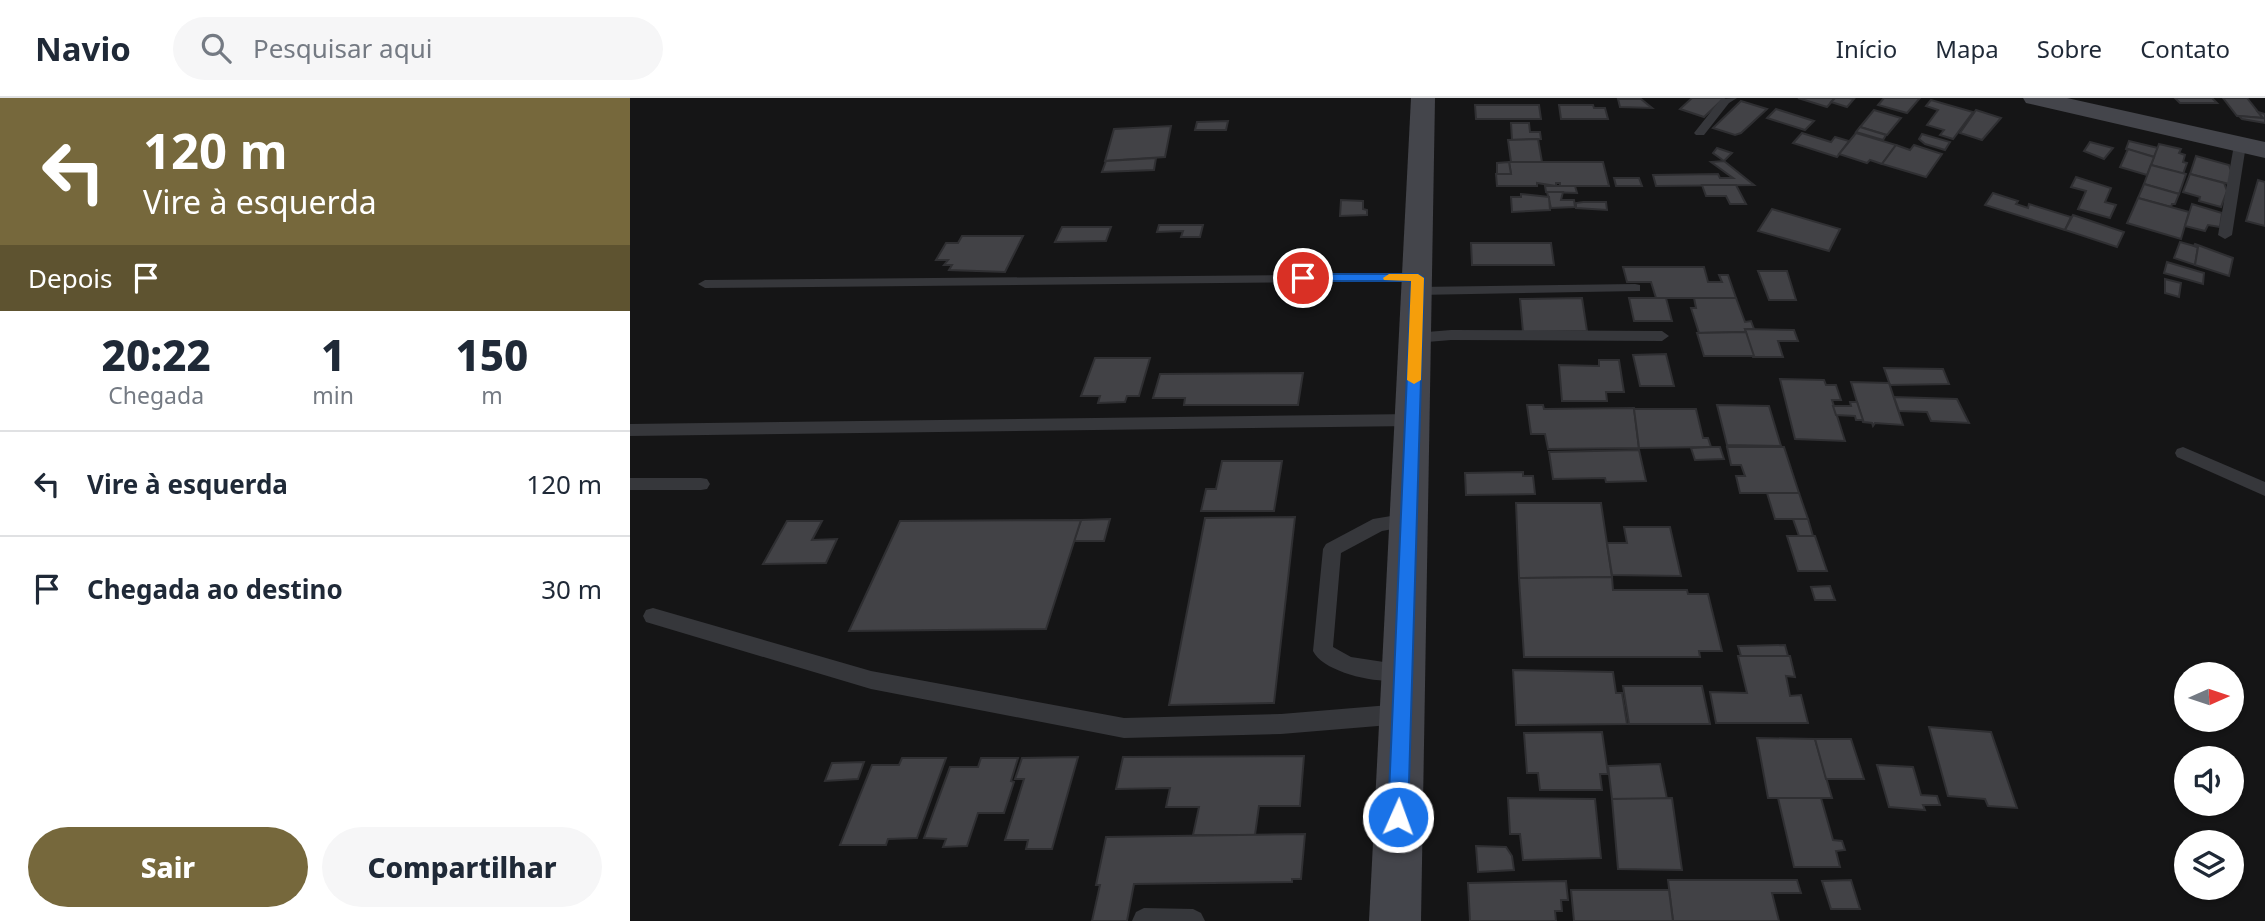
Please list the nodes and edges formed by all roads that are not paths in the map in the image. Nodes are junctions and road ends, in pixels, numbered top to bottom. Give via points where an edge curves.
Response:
1 (1423, 98) edge
2 (1732, 98) edge
3 (2035, 98) edge
4 (2084, 98) edge
5 (1700, 133) dead end
6 (2265, 134) edge
7 (2240, 145) junction
8 (2265, 150) edge
9 (2225, 235) dead end
10 (705, 284) dead end
11 (1417, 285) junction
12 (1635, 288) dead end
13 (1662, 336) dead end
14 (1415, 338) junction
15 (1412, 420) junction
16 (630, 430) edge
17 (2183, 453) dead end
18 (630, 484) edge
19 (701, 484) dead end
20 (2265, 489) edge
21 (1409, 520) junction
22 (653, 616) dead end
23 (1403, 672) junction
24 (1402, 714) junction
25 (1144, 919) edge
26 (1193, 921) edge
27 (1395, 921) edge

1 - 11 street
2 - 5 lane
3 - 7 street
4 - 6 street
7 - 8 street
7 - 9 lane
10 - 11 lane
11 - 12 lane
11 - 14 street
13 - 14 lane
14 - 15 street
15 - 16 lane
15 - 21 street
17 - 20 lane
18 - 19 lane
21 - 23 street
21 - 23 lane via 1379,524 1332,549 1323,651 1337,663 1362,670
22 - 24 lane via 871,680 1124,728 1281,724
23 - 24 street
24 - 27 street
25 - 26 lane

